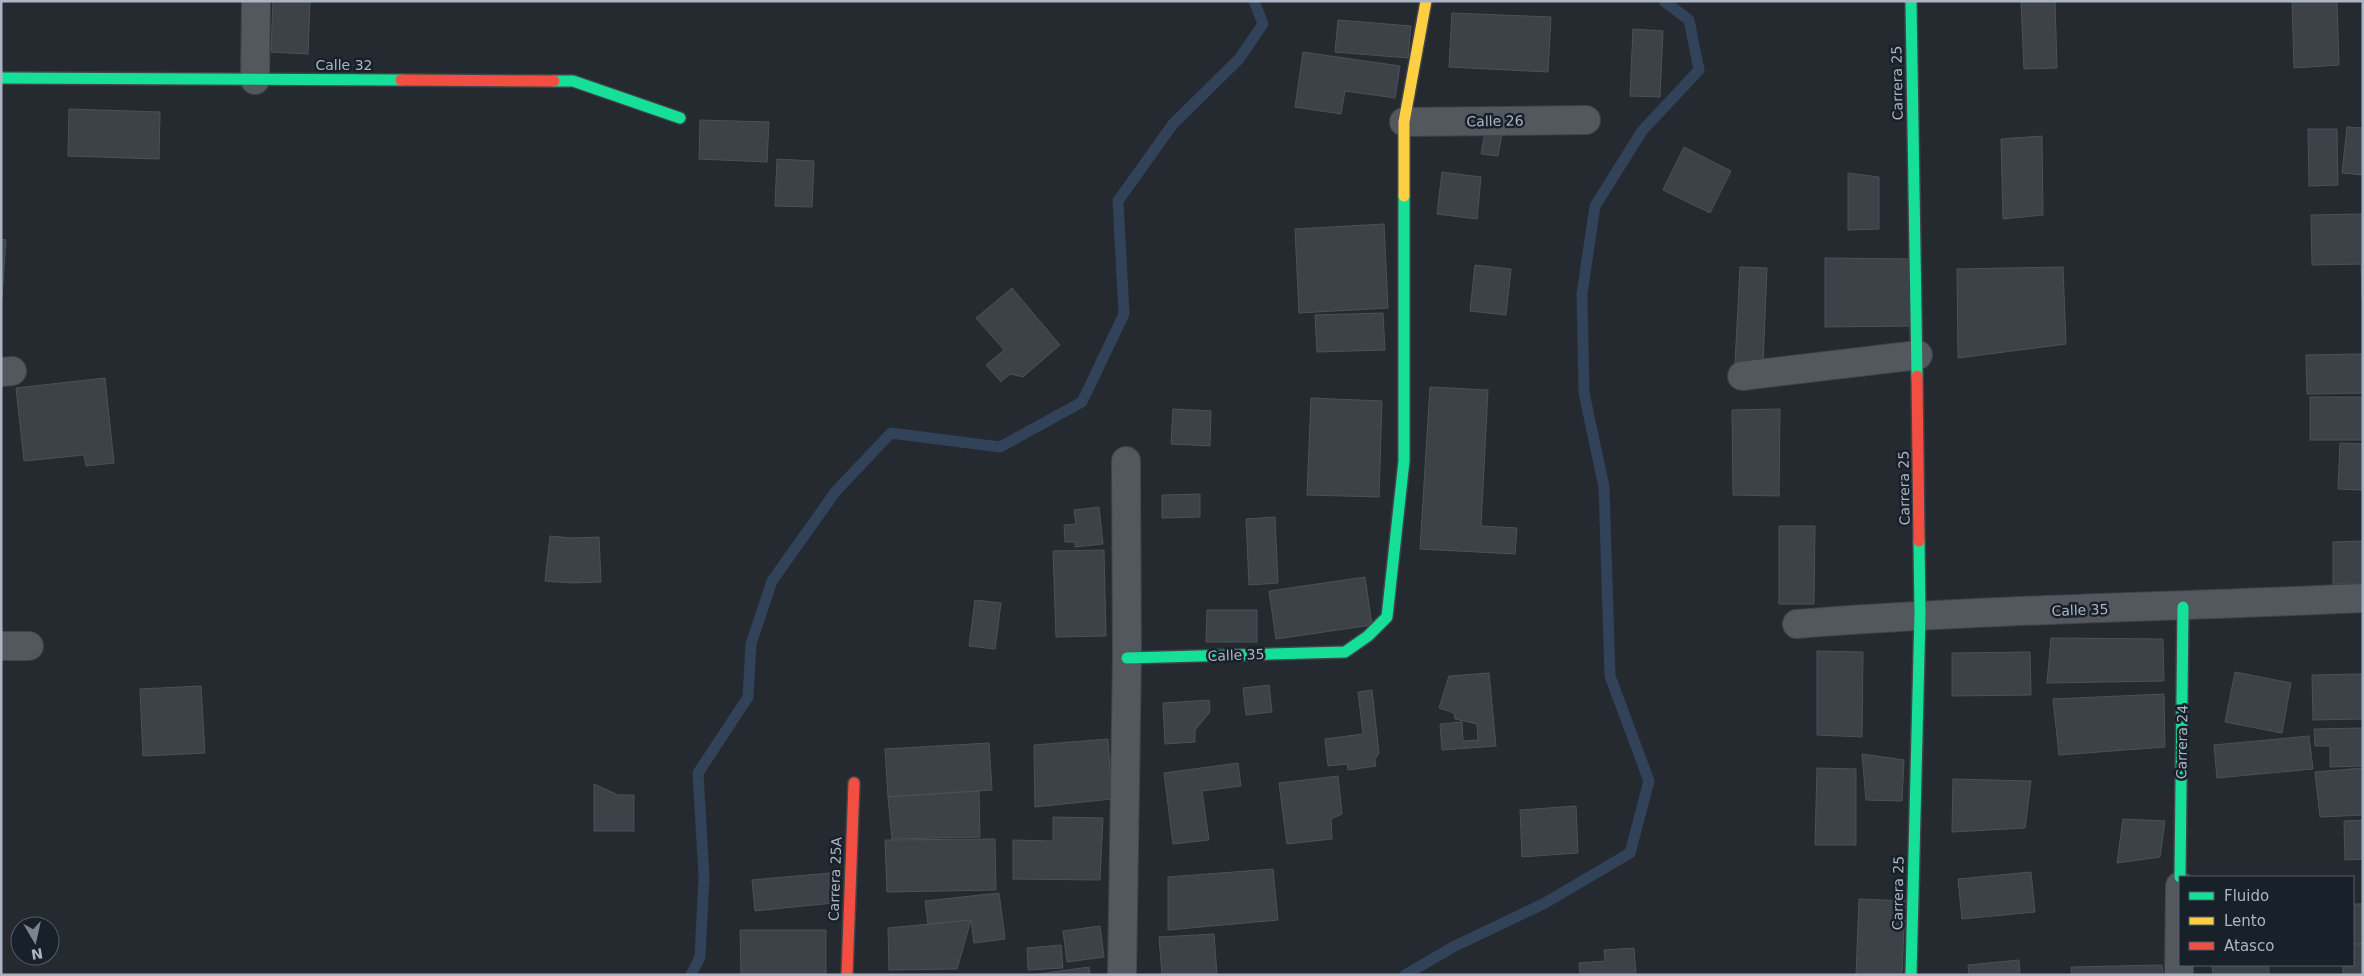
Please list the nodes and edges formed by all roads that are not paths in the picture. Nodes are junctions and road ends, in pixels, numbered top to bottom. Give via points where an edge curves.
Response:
1 (256, 1) edge
2 (1426, 1) edge
3 (1911, 1) edge
4 (1, 78) edge
5 (255, 80) junction
6 (680, 118) dead end
7 (1586, 120) dead end
8 (1404, 122) junction
9 (1918, 355) junction
10 (1742, 376) dead end
11 (1126, 461) dead end
12 (2363, 598) edge
13 (2183, 607) junction
14 (1920, 614) junction
15 (1798, 624) dead end
16 (1, 646) edge
17 (29, 646) dead end
18 (1127, 658) junction
19 (854, 783) dead end
20 (2180, 876) edge
21 (847, 975) edge
22 (1122, 975) edge
23 (1911, 975) edge

1 - 5 street
2 - 8 street
3 - 9 street, Carrera 25
4 - 5 street, Calle 32
5 - 6 street, Calle 32 via 573,81
7 - 8 street, Calle 26
8 - 18 street, Calle 35 via 1404,461 1387,617 1345,652
9 - 10 street
9 - 14 street, Carrera 25
11 - 18 street
12 - 13 street, Calle 35
13 - 14 street, Calle 35
13 - 20 street, Carrera 24
14 - 15 street, Calle 35
14 - 23 street, Carrera 25
16 - 17 street
18 - 22 street
19 - 21 street, Carrera 25A

